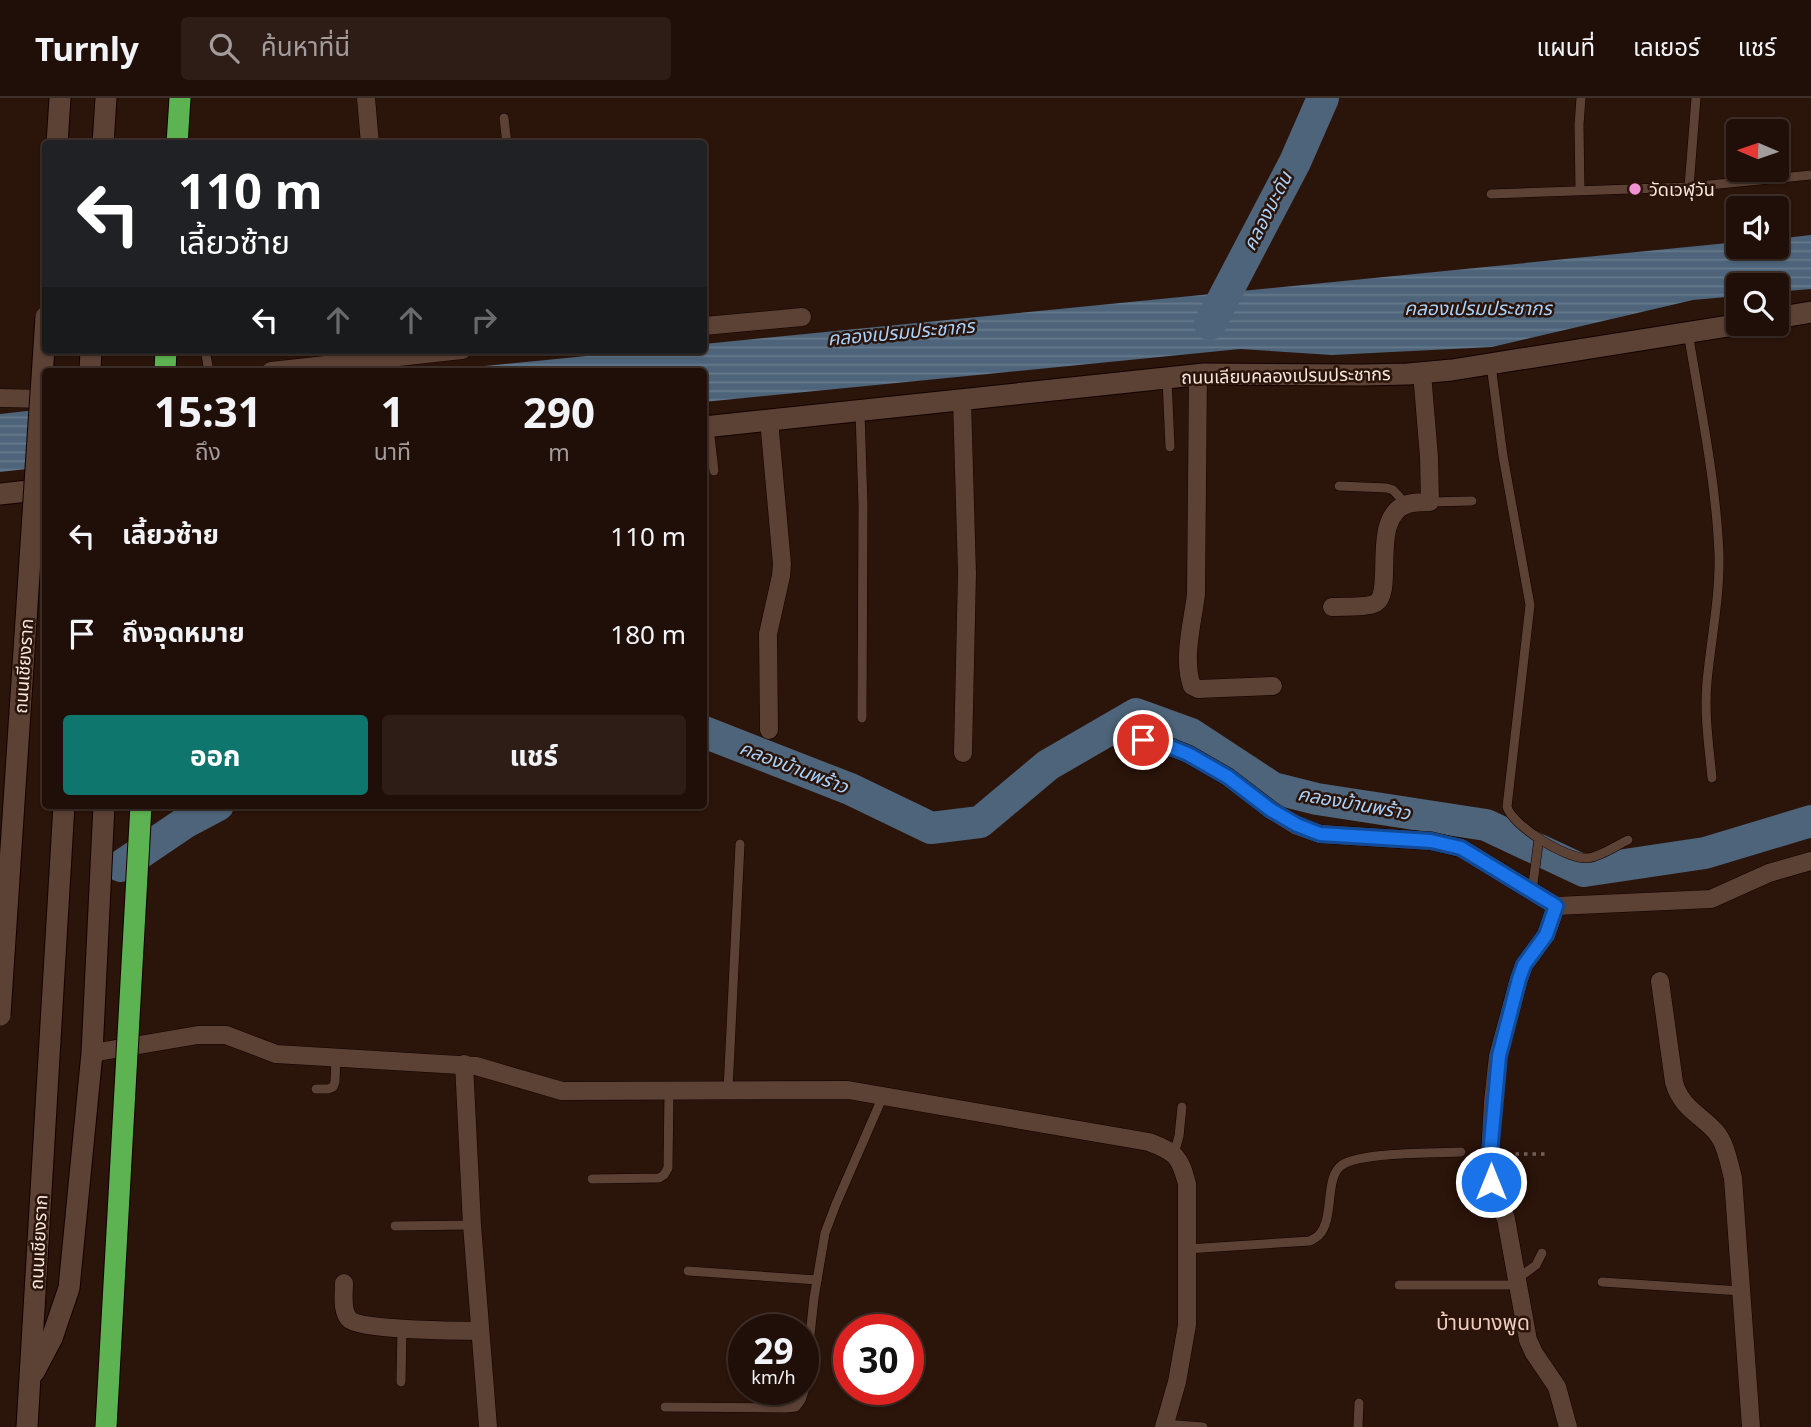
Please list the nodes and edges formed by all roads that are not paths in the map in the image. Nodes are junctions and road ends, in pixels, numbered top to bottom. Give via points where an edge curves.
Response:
1 (60, 98) edge
2 (106, 98) edge
3 (180, 98) edge
4 (366, 98) edge
5 (1581, 98) edge
6 (1696, 98) edge
7 (504, 118) dead end
8 (57, 140) edge
9 (103, 140) edge
10 (177, 140) edge
11 (370, 140) edge
12 (507, 140) edge
13 (1811, 175) edge
14 (1689, 187) junction
15 (1580, 190) junction
16 (1491, 194) dead end
17 (1811, 312) edge
18 (1789, 316) edge
19 (802, 317) dead end
20 (707, 326) edge
21 (1726, 326) edge
22 (1688, 332) junction
23 (388, 354) edge
24 (449, 354) edge
25 (418, 364) edge
26 (1491, 365) junction
27 (292, 368) edge
28 (1422, 373) junction
29 (1198, 374) junction
30 (1167, 377) junction
31 (42, 378) edge
32 (0, 398) edge
33 (42, 399) edge
34 (962, 400) junction
35 (860, 410) junction
36 (769, 420) junction
37 (707, 427) edge
38 (707, 432) edge
39 (1170, 447) dead end
40 (714, 471) dead end
41 (1339, 486) dead end
42 (42, 490) edge
43 (0, 495) edge
44 (1472, 501) dead end
45 (1430, 502) junction
46 (1406, 504) junction
47 (1332, 607) dead end
48 (1273, 686) dead end
49 (862, 718) dead end
50 (769, 730) dead end
51 (1124, 736) dead end
52 (963, 753) dead end
53 (1712, 778) dead end
54 (64, 809) edge
55 (104, 809) edge
56 (141, 809) edge
57 (1539, 839) junction
58 (1628, 840) dead end
59 (740, 844) dead end
60 (1811, 861) edge
61 (1532, 889) junction
62 (1556, 906) junction
63 (1660, 981) dead end
64 (0, 1015) edge
65 (92, 1053) junction
66 (336, 1058) junction
67 (464, 1064) junction
68 (316, 1089) dead end
69 (668, 1090) junction
70 (729, 1090) junction
71 (883, 1096) junction
72 (1182, 1107) dead end
73 (1461, 1152) dead end
74 (1174, 1154) junction
75 (592, 1179) dead end
76 (472, 1225) junction
77 (395, 1226) dead end
78 (1187, 1249) junction
79 (1542, 1253) dead end
80 (688, 1271) dead end
81 (817, 1280) junction
82 (1519, 1280) junction
83 (1602, 1282) dead end
84 (344, 1283) dead end
85 (1399, 1285) dead end
86 (1741, 1292) junction
87 (402, 1328) junction
88 (480, 1331) junction
89 (30, 1379) junction
90 (401, 1382) dead end
91 (1359, 1403) dead end
92 (666, 1407) dead end
93 (1165, 1426) edge
94 (27, 1427) edge
95 (106, 1427) edge
96 (488, 1427) edge
97 (1203, 1427) edge
98 (1358, 1427) edge
99 (1568, 1427) edge
100 (1751, 1427) edge

1 - 8 main road
2 - 9 main road
3 - 10 highway
4 - 11 street
5 - 15 lane
6 - 14 lane
7 - 12 lane
13 - 14 lane
14 - 15 lane
15 - 16 lane
17 - 18 main road
19 - 20 street
21 - 22 main road, ถนนเลียบคลองเปรมประชากร
22 - 26 main road, ถนนเลียบคลองเปรมประชากร
22 - 53 lane via 1719,554 1706,711
23 - 25 street
23 - 27 street
24 - 25 street
26 - 28 main road, ถนนเลียบคลองเปรมประชากร
26 - 57 lane via 1530,605 1507,807 1509,814
28 - 29 main road, ถนนเลียบคลองเปรมประชากร
28 - 45 street
29 - 30 main road, ถนนเลียบคลองเปรมประชากร
29 - 48 street via 1196,594 1189,677 1198,689
30 - 34 main road, ถนนเลียบคลองเปรมประชากร
30 - 39 lane
31 - 64 main road, ถนนเชียงราก, bridge
32 - 33 street
34 - 35 main road, ถนนเลียบคลองเปรมประชากร
34 - 52 street via 967,573
35 - 36 main road, ถนนเลียบคลองเปรมประชากร
35 - 49 lane
36 - 37 main road, ถนนเลียบคลองเปรมประชากร
36 - 50 street via 782,551 768,634
38 - 40 lane
41 - 46 lane via 1387,488
42 - 43 main road
44 - 45 lane
45 - 46 street
46 - 47 street via 1388,526 1380,598 1371,605
51 - 61 street via 1188,754 1271,810 1320,834 1419,840 1461,848
54 - 89 main road, ถนนเชียงราก
55 - 65 main road
56 - 95 highway, bridge
57 - 58 lane via 1576,858 1598,855
57 - 61 lane
59 - 70 lane
60 - 62 street via 1769,873 1711,899
61 - 62 street
62 - 82 street via 1546,935 1524,965 1497,1070 1489,1175 1506,1219
63 - 86 street via 1677,1094 1717,1133 1733,1178
65 - 66 street via 214,1034 276,1054
65 - 89 main road via 69,1288 52,1338
66 - 67 street
66 - 68 lane via 333,1087
67 - 69 street via 562,1091
67 - 76 street
69 - 70 street
69 - 75 lane via 668,1168 664,1175
70 - 71 street via 848,1090
71 - 74 street via 1149,1142
71 - 81 lane via 835,1204
72 - 74 lane
73 - 78 lane via 1385,1155 1340,1166 1327,1220 1320,1235 1310,1241
74 - 78 street via 1187,1184
76 - 77 lane
76 - 88 street
78 - 93 street via 1187,1325
79 - 82 lane
80 - 81 lane
81 - 92 lane via 804,1391 796,1407
82 - 85 lane
82 - 99 street via 1528,1340 1557,1387
83 - 86 lane
84 - 87 street via 349,1320
86 - 100 street
87 - 88 street
87 - 90 lane
88 - 96 street
89 - 94 main road, ถนนเชียงราก
91 - 98 lane
93 - 97 lane

